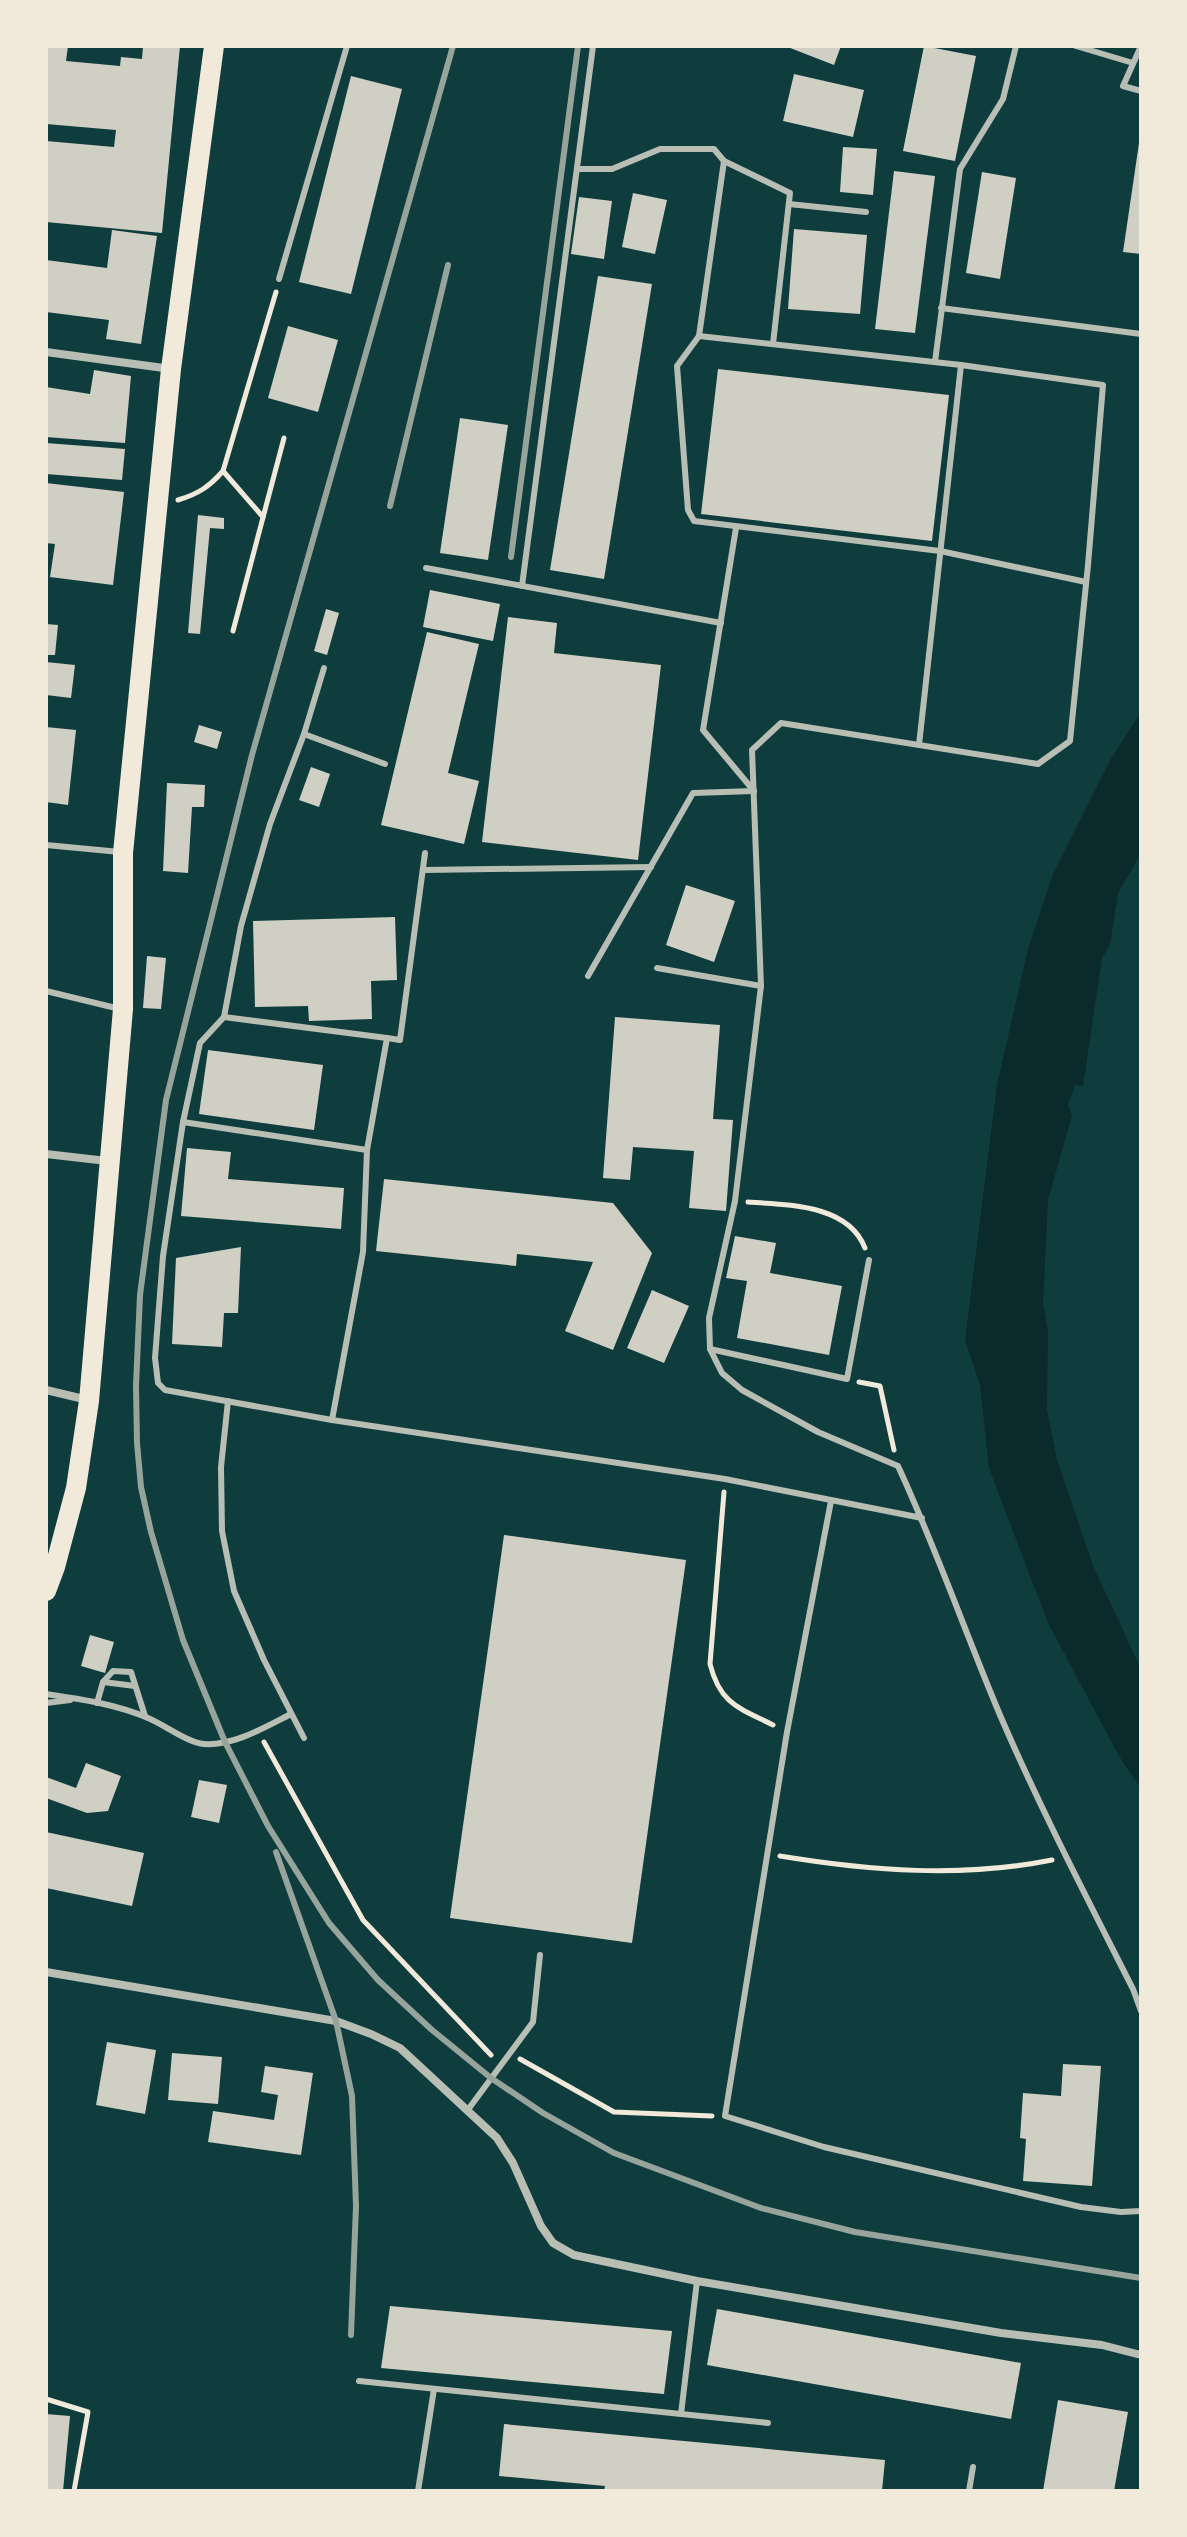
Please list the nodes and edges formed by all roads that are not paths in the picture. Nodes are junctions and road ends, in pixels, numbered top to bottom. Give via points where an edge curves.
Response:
1 (214, 46) edge
2 (347, 46) edge
3 (593, 46) edge
4 (1016, 46) edge
5 (1076, 46) edge
6 (1141, 46) edge
7 (1133, 63) junction
8 (1141, 91) edge
9 (724, 161) junction
10 (578, 169) junction
11 (789, 204) junction
12 (866, 212) dead end
13 (279, 279) road end
14 (941, 308) junction
15 (1141, 334) edge
16 (699, 336) junction
17 (773, 344) junction
18 (46, 352) edge
19 (935, 362) junction
20 (961, 365) junction
21 (171, 369) junction
22 (736, 528) junction
23 (940, 551) junction
24 (426, 568) dead end
25 (1086, 582) junction
26 (522, 586) junction
27 (721, 623) junction
28 (324, 668) dead end
29 (304, 734) junction
30 (919, 745) junction
31 (385, 764) dead end
32 (754, 791) junction
33 (46, 845) edge
34 (123, 853) junction
35 (425, 853) dead end
36 (651, 867) junction
37 (423, 870) junction
38 (657, 968) dead end
39 (588, 976) dead end
40 (761, 986) junction
41 (46, 991) edge
42 (123, 1009) junction
43 (224, 1017) junction
44 (387, 1038) junction
45 (183, 1122) junction
46 (367, 1150) junction
47 (46, 1154) edge
48 (112, 1161) junction
49 (869, 1260) road end
50 (710, 1349) junction
51 (46, 1390) edge
52 (89, 1401) junction
53 (228, 1401) junction
54 (332, 1420) junction
55 (831, 1501) junction
56 (922, 1518) junction
57 (46, 1591) edge
58 (103, 1682) junction
59 (135, 1686) junction
60 (46, 1694) edge
61 (81, 1699) junction
62 (46, 1703) edge
63 (97, 1703) junction
64 (291, 1714) junction
65 (145, 1716) junction
66 (304, 1738) dead end
67 (540, 1955) dead end
68 (46, 1972) edge
69 (1141, 2011) edge
70 (467, 2111) junction
71 (1141, 2211) edge
72 (697, 2281) junction
73 (1141, 2355) edge
74 (359, 2381) dead end
75 (434, 2389) junction
76 (681, 2414) junction
77 (768, 2423) dead end
78 (973, 2467) dead end
79 (418, 2491) edge
80 (969, 2491) edge

1 - 21 main road
2 - 13 lane
3 - 10 lane
4 - 14 lane via 1003,99 960,169
5 - 7 lane
6 - 7 lane
7 - 8 lane via 1123,86
9 - 10 lane via 714,149 660,149 612,169
9 - 11 lane via 790,193
9 - 16 lane
10 - 26 lane
11 - 12 lane
11 - 17 lane
14 - 15 lane
14 - 19 lane
16 - 17 lane
16 - 22 lane via 677,366 688,510 694,521
17 - 19 lane
18 - 21 street
19 - 20 lane
20 - 23 lane
20 - 25 lane via 1103,385
21 - 34 main road
22 - 23 lane
22 - 27 lane
23 - 25 lane
23 - 30 lane
24 - 26 lane
25 - 30 lane via 1070,741 1038,764
26 - 27 lane
27 - 32 lane via 703,730
28 - 29 lane
29 - 31 lane
29 - 43 lane via 270,824 241,926
30 - 32 lane via 781,723 752,750
32 - 36 lane via 693,793
32 - 40 lane
33 - 34 lane
34 - 42 main road
35 - 37 lane
36 - 37 lane
36 - 39 lane
37 - 44 lane via 400,1040
38 - 40 lane
40 - 50 lane via 735,1201 709,1318
41 - 42 lane
42 - 48 main road
43 - 44 lane
43 - 45 lane via 200,1043
44 - 46 lane
45 - 46 lane
45 - 53 lane via 163,1256 158,1383 165,1390
46 - 54 lane via 363,1252
47 - 48 street
48 - 52 main road
49 - 50 lane via 847,1379
50 - 56 lane via 722,1373 742,1390 818,1432 898,1466
51 - 52 street
52 - 57 main road via 76,1488
53 - 54 lane
53 - 64 lane via 222,1518 234,1591
54 - 55 lane via 725,1479
55 - 56 lane
55 - 71 lane via 787,1732 725,2116 824,2147 1066,2204
56 - 69 lane via 1000,1714
58 - 59 lane
58 - 59 lane via 113,1671 131,1672
58 - 63 lane
59 - 65 lane
60 - 61 lane
61 - 62 lane
61 - 63 lane
63 - 65 lane
64 - 65 lane via 225,1742 201,1744
64 - 66 lane
67 - 70 lane via 533,2022
68 - 70 street via 336,2021 400,2048
70 - 72 street via 497,2138 553,2243 574,2255
72 - 73 street
72 - 76 lane
74 - 75 lane
75 - 76 lane
75 - 79 lane
76 - 77 lane
78 - 80 lane

